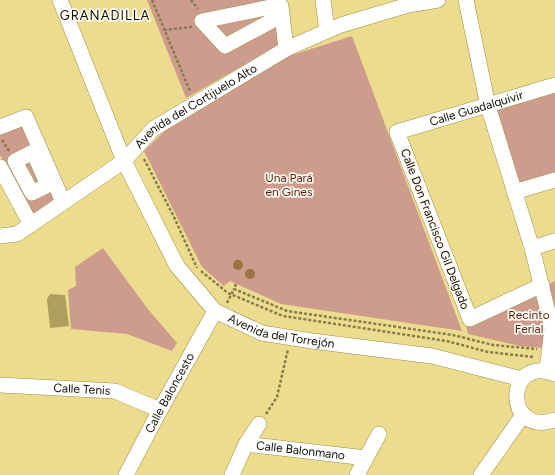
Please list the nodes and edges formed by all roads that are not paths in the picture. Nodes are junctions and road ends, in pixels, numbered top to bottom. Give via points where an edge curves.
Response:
1 (60, 0) edge
2 (280, 0) edge
3 (323, 0) edge
4 (438, 0) edge
5 (466, 0) edge
6 (408, 3) edge
7 (327, 31) junction
8 (286, 49) junction
9 (555, 85) edge
10 (488, 106) junction
11 (0, 127) edge
12 (397, 132) joint
13 (124, 161) junction
14 (0, 167) edge
15 (555, 180) edge
16 (514, 192) junction
17 (63, 202) junction
18 (31, 225) junction
19 (0, 236) edge
20 (555, 241) edge
21 (532, 248) junction
22 (542, 285) junction
23 (215, 311) junction
24 (551, 372) edge
25 (522, 379) junction
26 (0, 385) edge
27 (160, 410) junction
28 (524, 415) junction
29 (555, 420) edge
30 (259, 424) road end
31 (379, 434) dead end
32 (246, 444) junction
33 (366, 458) junction
34 (126, 475) edge
35 (232, 475) edge
36 (357, 475) edge
37 (481, 475) edge

1 - 13 street, Avenida del Torrejón
2 - 8 street
3 - 7 street
4 - 6 street, Avenida del Cortijuelo Alto
5 - 10 street
6 - 7 street, Avenida del Cortijuelo Alto
7 - 8 street, Avenida del Cortijuelo Alto
8 - 13 street, Avenida del Cortijuelo Alto via 153,129
9 - 10 street, Calle Guadalquivir
10 - 12 street, Calle Guadalquivir
10 - 16 street
11 - 17 street via 26,116
12 - 22 street, Calle Don Francisco Gil Delgado via 470,319
13 - 17 street, Avenida del Cortijuelo Alto
13 - 23 street, Avenida del Torrejón via 177,266
14 - 18 street
15 - 16 street
16 - 21 street
17 - 18 street, Avenida del Cortijuelo Alto
18 - 19 street, Avenida del Cortijuelo Alto via 17,234
20 - 21 street
21 - 22 street
22 - 24 street via 552,328
23 - 25 street, Avenida del Torrejón via 262,333 432,356
23 - 27 street, Calle Baloncesto
24 - 25 street via 537,370
25 - 28 street via 516,394 517,403
26 - 27 street, Calle Tenis via 115,391
27 - 34 street, Calle Baloncesto
28 - 29 street via 540,423
28 - 37 street
30 - 32 street
31 - 33 street, Calle Balonmano
32 - 33 street, Calle Balonmano
32 - 35 street, Calle Balonmano
33 - 36 street, Calle Balonmano

